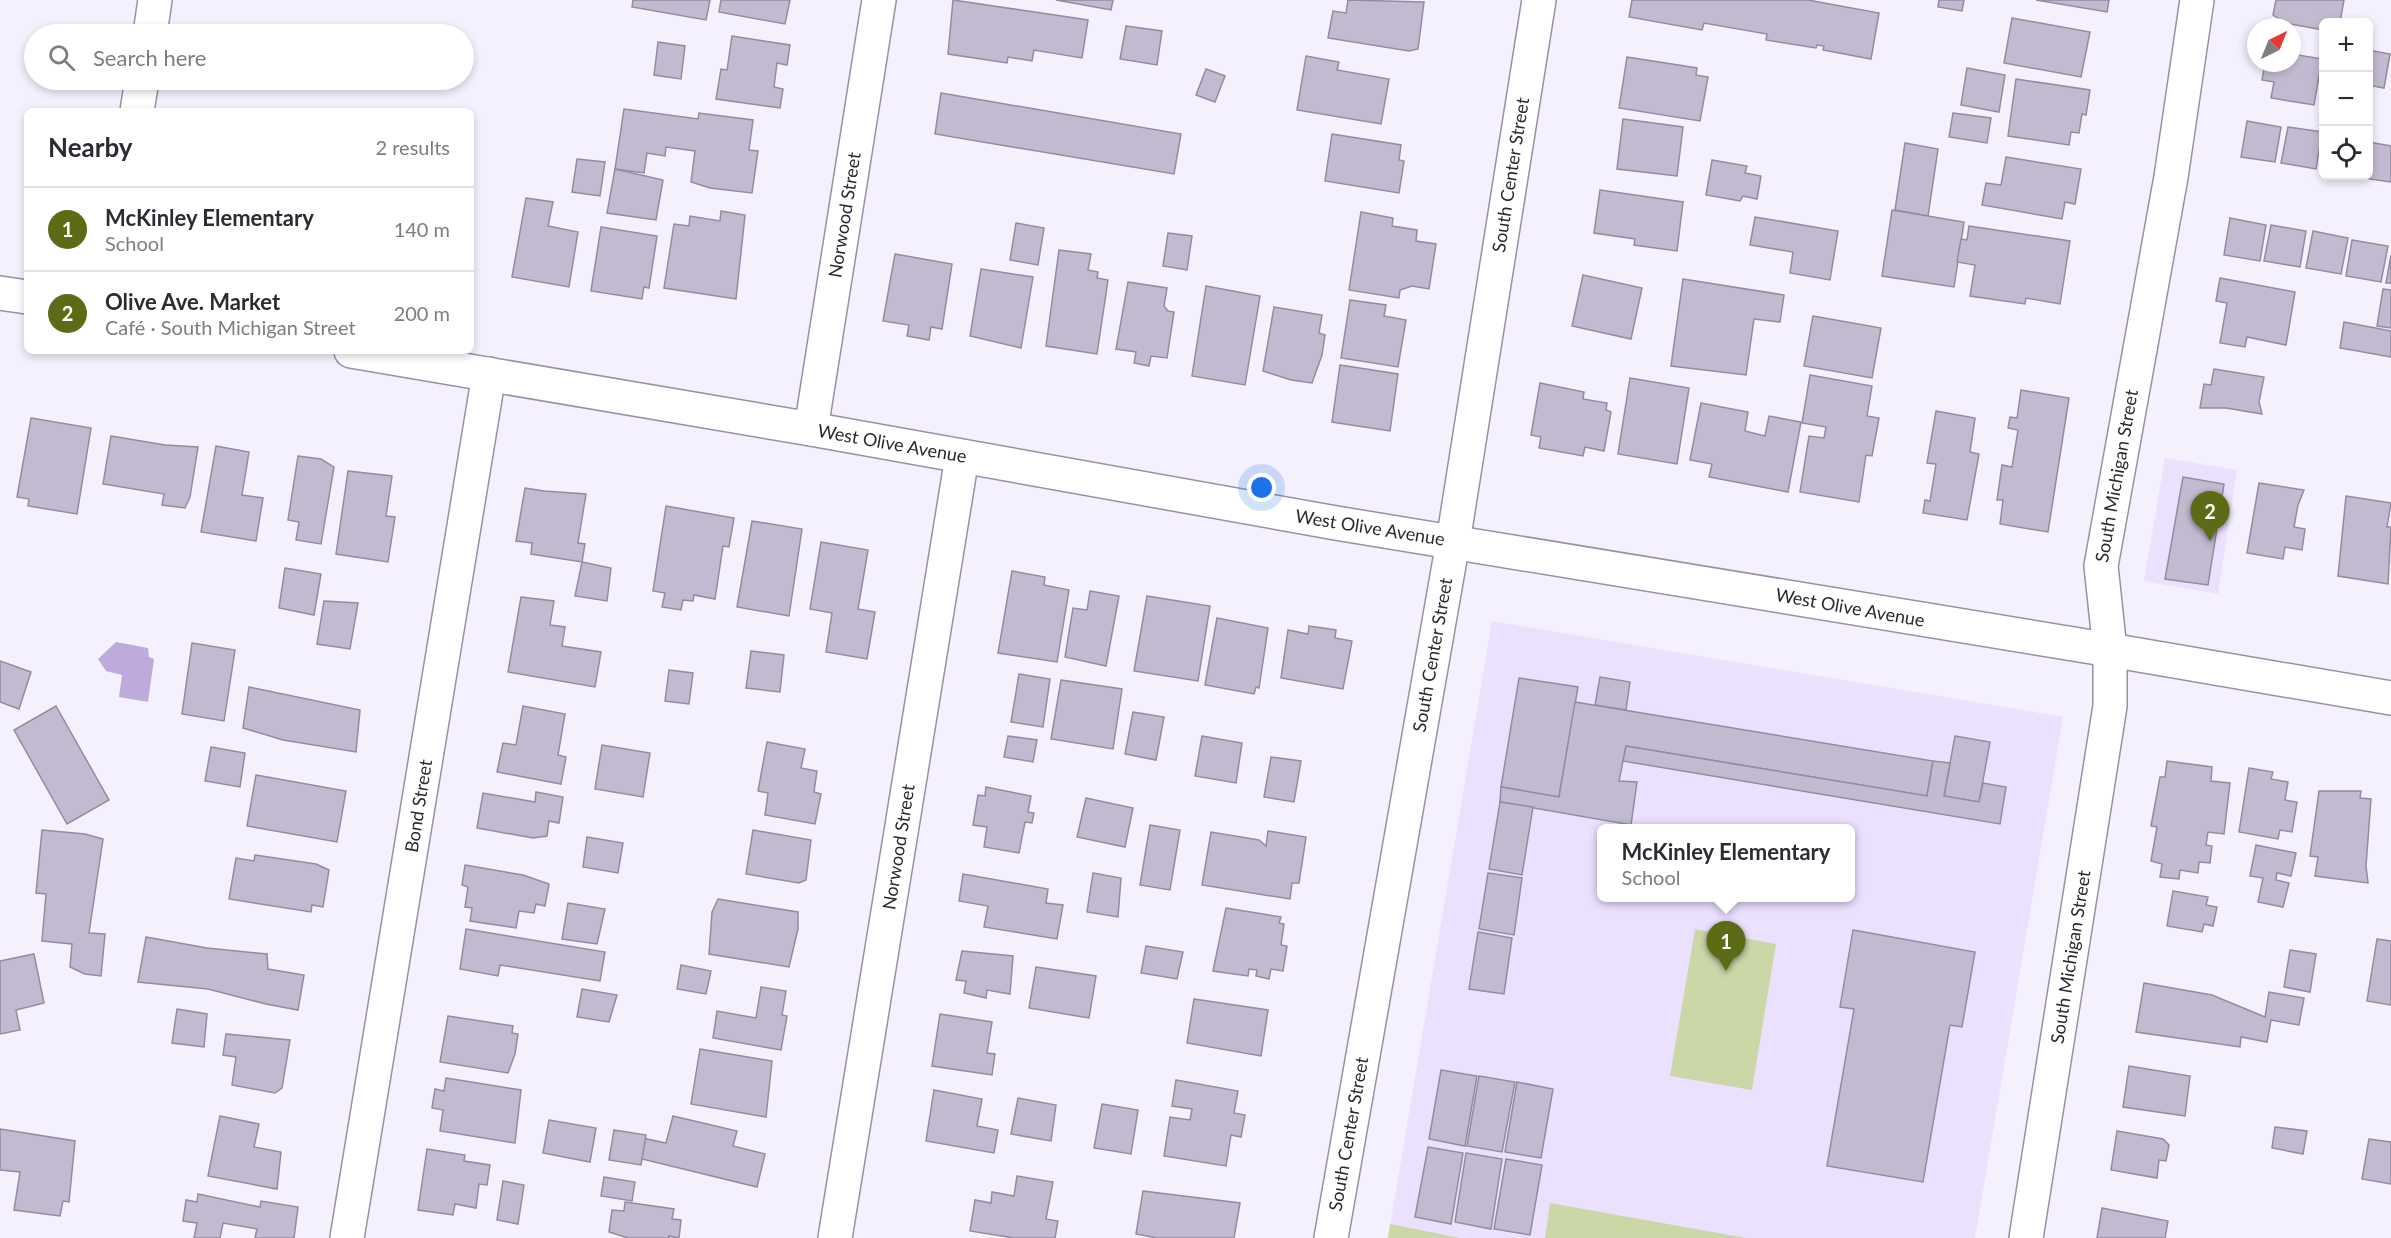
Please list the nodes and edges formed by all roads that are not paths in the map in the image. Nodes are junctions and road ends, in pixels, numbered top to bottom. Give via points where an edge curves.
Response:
1 (155, 0) edge
2 (879, 0) edge
3 (1539, 0) edge
4 (2197, 0) edge
5 (151, 24) edge
6 (140, 90) edge
7 (137, 108) edge
8 (0, 293) edge
9 (24, 297) edge
10 (369, 354) edge
11 (489, 374) junction
12 (811, 429) junction
13 (962, 457) junction
14 (1453, 542) junction
15 (2110, 650) junction
16 (2391, 698) edge
17 (347, 1238) edge
18 (835, 1238) edge
19 (1331, 1238) edge
20 (2026, 1238) edge

1 - 5 street
2 - 12 street, Norwood Street
3 - 14 street, South Center Street
4 - 15 street, South Michigan Street via 2172,167 2101,566
6 - 7 street
8 - 9 street
10 - 11 street, West Olive Avenue
11 - 12 street, West Olive Avenue
11 - 17 street, Bond Street
12 - 13 street, West Olive Avenue
13 - 14 street, West Olive Avenue
13 - 18 street, Norwood Street
14 - 15 street, West Olive Avenue
14 - 19 street, South Center Street
15 - 16 street, West Olive Avenue
15 - 20 street, South Michigan Street via 2110,706

